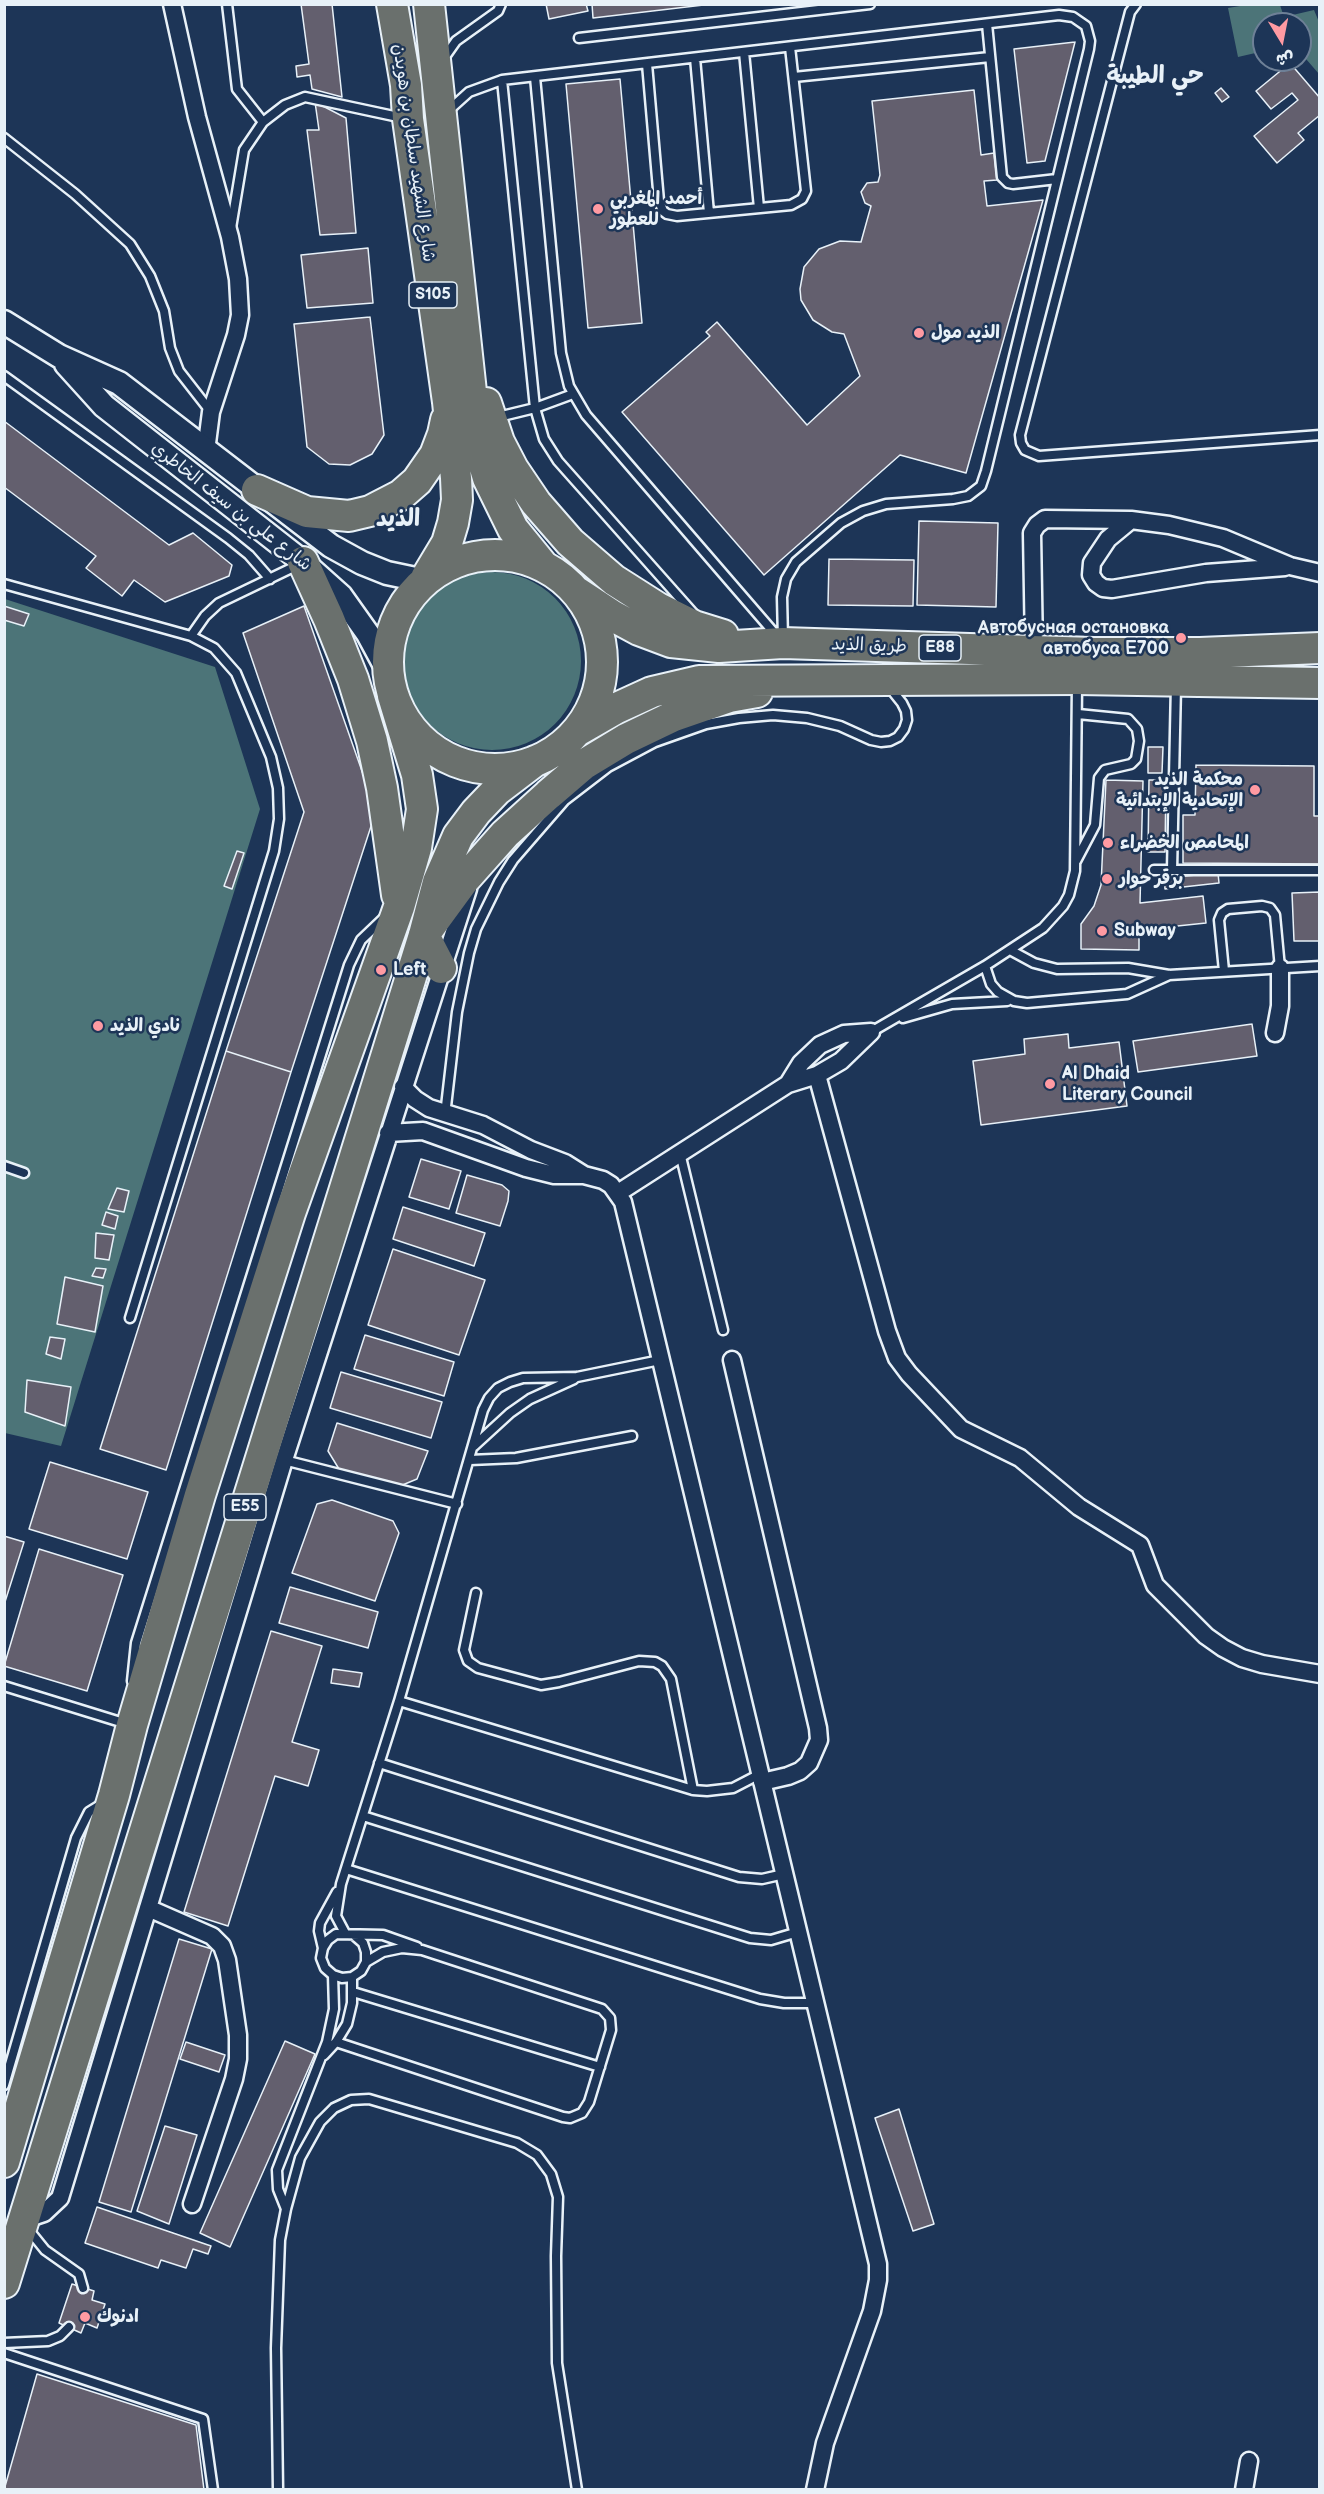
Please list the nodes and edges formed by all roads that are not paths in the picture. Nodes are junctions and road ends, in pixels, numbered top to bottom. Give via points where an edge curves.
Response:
1 (172, 4) edge
2 (227, 4) edge
3 (392, 4) edge
4 (429, 4) edge
5 (501, 4) edge
6 (870, 4) edge
7 (1136, 4) edge
8 (987, 24) junction
9 (579, 38) dead end
10 (790, 46) junction
11 (744, 52) junction
12 (990, 57) junction
13 (695, 58) junction
14 (647, 64) junction
15 (436, 72) junction
16 (535, 77) junction
17 (794, 77) junction
18 (502, 80) junction
19 (408, 119) junction
20 (262, 122) junction
21 (442, 122) junction
22 (4, 138) edge
23 (1057, 180) junction
24 (759, 208) junction
25 (709, 213) junction
26 (230, 237) junction
27 (4, 322) edge
28 (466, 346) junction
29 (59, 356) junction
30 (4, 376) edge
31 (573, 394) junction
32 (448, 402) junction
33 (535, 408) junction
34 (211, 412) junction
35 (491, 418) junction
36 (1320, 435) edge
37 (206, 451) junction
38 (257, 490) junction
39 (1131, 520) junction
40 (303, 562) junction
41 (1290, 566) junction
42 (544, 567) junction
43 (1320, 573) edge
44 (270, 579) junction
45 (425, 580) junction
46 (4, 584) edge
47 (575, 591) junction
48 (709, 631) junction
49 (191, 636) junction
50 (783, 642) junction
51 (1320, 648) edge
52 (1034, 651) junction
53 (1077, 679) junction
54 (816, 681) junction
55 (884, 681) junction
56 (1176, 682) junction
57 (390, 683) junction
58 (1320, 683) edge
59 (1078, 714) junction
60 (577, 731) junction
61 (535, 761) junction
62 (1075, 862) junction
63 (475, 868) junction
64 (1154, 870) dead end
65 (1172, 870) junction
66 (1320, 870) edge
67 (399, 907) junction
68 (424, 935) junction
69 (1010, 950) junction
70 (985, 966) junction
71 (1320, 966) edge
72 (441, 968) junction
73 (1280, 968) junction
74 (1224, 971) junction
75 (1169, 975) junction
76 (1014, 1001) junction
77 (875, 1029) junction
78 (1275, 1033) dead end
79 (817, 1075) junction
80 (788, 1084) junction
81 (403, 1087) junction
82 (445, 1115) junction
83 (388, 1133) junction
84 (440, 1136) junction
85 (680, 1154) junction
86 (4, 1166) edge
87 (24, 1173) dead end
88 (584, 1175) junction
89 (618, 1193) junction
90 (130, 1318) dead end
91 (723, 1330) dead end
92 (660, 1360) junction
93 (732, 1360) dead end
94 (577, 1377) junction
95 (632, 1436) dead end
96 (473, 1447) junction
97 (284, 1460) junction
98 (470, 1461) junction
99 (457, 1504) junction
100 (476, 1593) dead end
101 (1320, 1674) edge
102 (4, 1686) edge
103 (399, 1701) junction
104 (132, 1725) junction
105 (379, 1763) junction
106 (761, 1778) junction
107 (693, 1790) junction
108 (114, 1795) junction
109 (363, 1816) junction
110 (346, 1869) junction
111 (784, 1874) junction
112 (341, 1884) junction
113 (147, 1908) junction
114 (798, 1932) junction
115 (345, 1933) junction
116 (355, 1936) junction
117 (323, 1948) junction
118 (422, 1950) junction
119 (366, 1962) junction
120 (333, 1975) junction
121 (352, 1977) junction
122 (353, 1992) junction
123 (815, 2003) junction
124 (336, 2042) junction
125 (321, 2058) junction
126 (600, 2067) junction
127 (4, 2085) edge
128 (4, 2162) edge
129 (192, 2204) dead end
130 (286, 2209) junction
131 (22, 2220) junction
132 (4, 2283) edge
133 (83, 2288) dead end
134 (69, 2327) dead end
135 (4, 2343) edge
136 (4, 2353) edge
137 (1249, 2461) dead end
138 (213, 2490) edge
139 (278, 2490) edge
140 (577, 2490) edge
141 (816, 2490) edge
142 (1244, 2490) edge

1 - 26 street via 197,117
2 - 20 lane via 237,89
3 - 19 highway, شارع الشهيد سلطان بن هويدن / S105
4 - 15 highway, شارع الشهيد سلطان بن هويدن / S105
5 - 15 lane via 498,11 456,41
6 - 9 lane
7 - 36 lane via 1130,12 1021,443 1025,450 1039,456
8 - 10 lane
8 - 12 lane
8 - 23 lane via 1065,15 1080,20 1089,33 1089,49
10 - 11 lane
10 - 17 lane
11 - 13 lane
11 - 24 lane
12 - 17 lane
12 - 23 lane via 1002,177 1013,184
13 - 14 lane
13 - 25 lane
14 - 16 lane
14 - 25 lane via 660,207 671,216
15 - 21 highway, شارع الشهيد سلطان بن هويدن / S105
16 - 18 lane
16 - 31 lane via 561,353
17 - 24 lane via 804,195 797,203
18 - 21 lane via 469,92
18 - 33 lane
19 - 20 lane via 305,97 285,105
19 - 32 highway, شارع الشهيد سلطان بن هويدن / S105
20 - 26 lane via 244,150
21 - 28 highway, شارع الشهيد سلطان بن هويدن / S105
22 - 34 lane via 130,244 154,285 179,371
23 - 50 lane via 981,486 968,496 953,499 886,504 841,523 796,562 786,579 782,597
24 - 25 lane
26 - 34 street via 240,315
27 - 29 street, شارع علي بن سيف الخاطري
28 - 35 highway
28 - 42 highway, شارع الشهيد سلطان بن هويدن / S105 via 476,438 488,478 513,530
29 - 37 street, شارع علي بن سيف الخاطري via 119,383
29 - 40 street, شارع علي بن سيف الخاطري via 104,406
30 - 44 lane via 228,538
31 - 33 lane
31 - 50 lane via 586,415
32 - 38 highway via 435,455 417,481 370,512 349,516 307,512
32 - 45 highway, شارع الشهيد سلطان بن هويدن / S105 via 457,500 447,543
33 - 35 lane
33 - 48 lane via 544,439 558,461
34 - 37 street
35 - 48 highway via 513,469 570,542 614,580 658,608
37 - 38 street, شارع علي بن سيف الخاطري
38 - 45 street, شارع علي بن سيف الخاطري via 331,546 362,563 387,573
39 - 41 street via 1223,538
39 - 41 street via 1108,539 1092,563 1091,575 1103,588
39 - 52 street via 1055,518 1037,525 1032,533
40 - 44 lane
40 - 57 street, شارع علي بن سيف الخاطري via 341,596 368,634
40 - 67 highway via 329,619 372,741
41 - 43 street
42 - 45 highway, E88 via 521,558 495,555 446,566
42 - 47 highway, E88
44 - 49 lane via 219,603
45 - 57 highway, E88 via 395,621 388,646
46 - 49 lane
47 - 50 highway, طريق الذيد / E88 via 621,621 671,642 719,647
47 - 60 highway, E88 via 598,631 601,654 600,683 591,709
48 - 50 highway
49 - 90 lane via 214,648 236,673 271,757 279,819 274,851
50 - 52 highway, طريق الذيد / E88
51 - 52 highway, طريق الذيد / E88 via 1200,653
53 - 55 highway, طريق الذيد / E88
53 - 56 highway, طريق الذيد / E88
53 - 59 lane
54 - 55 highway, طريق الذيد / E88
54 - 60 highway, طريق الذيد / E88 via 699,681 652,692
54 - 63 highway via 729,698 674,716 626,739 574,772 505,834
55 - 82 lane via 906,711 904,729 890,741 872,740 840,726 807,718 773,715 706,724 655,742 608,767 566,800 513,860 476,929 457,1012
56 - 58 highway, طريق الذيد / E88
56 - 65 lane
57 - 61 highway, E88 via 403,718 419,738 439,753 461,764 486,768 511,768
57 - 67 highway, E55 via 417,775 422,809 416,848
59 - 62 lane
59 - 62 lane via 1128,719 1137,729 1139,741 1136,759 1131,764 1104,770 1099,778 1095,825
60 - 61 highway, E88
61 - 68 highway, E55 via 497,790 458,836 438,882
62 - 69 lane via 1063,906 1043,928
63 - 68 highway
63 - 72 street
64 - 65 lane
65 - 66 lane
67 - 104 highway, E55 via 290,1212 200,1494
68 - 72 highway
68 - 131 highway, E55
69 - 70 lane
69 - 75 lane via 1034,963 1057,969 1128,968
70 - 76 lane via 991,984
70 - 77 lane
71 - 73 lane
72 - 81 street
73 - 74 lane
73 - 74 lane via 1275,915 1262,906 1222,913 1219,920
73 - 78 street
74 - 75 lane
75 - 76 lane via 1115,996
76 - 77 lane via 952,1004
77 - 79 street via 847,1056
77 - 80 street via 844,1034 820,1045 801,1063
79 - 80 street
79 - 101 street via 893,1349 909,1374 961,1429 1020,1458 1079,1507 1140,1545 1155,1584 1206,1636 1252,1661
80 - 85 street
81 - 82 street via 422,1104
81 - 83 street
82 - 84 street
82 - 88 street via 502,1133
83 - 84 street via 411,1130
83 - 97 street
84 - 88 street via 526,1168 554,1175
85 - 89 street
85 - 91 lane
86 - 87 lane
88 - 89 street via 603,1180
89 - 92 street
92 - 94 lane
92 - 106 street
93 - 106 street via 819,1740 800,1771
94 - 96 lane via 530,1399
94 - 96 lane via 523,1378 498,1388 483,1410
95 - 98 lane via 516,1458
96 - 98 lane
97 - 99 lane
97 - 113 street
98 - 99 lane
99 - 103 lane
100 - 107 lane via 464,1650 468,1661 478,1668 541,1685 639,1661 662,1666 670,1678
102 - 104 lane
103 - 105 lane
103 - 107 lane
104 - 108 highway, E55
105 - 109 lane
105 - 111 lane via 739,1877 762,1879
106 - 107 lane via 733,1788
106 - 111 street
108 - 127 lane via 89,1812 76,1838
108 - 128 highway, E55
109 - 110 lane
109 - 114 lane via 750,1938 771,1940
110 - 112 lane
110 - 123 lane via 760,1999
111 - 114 street
112 - 115 lane via 336,1916
112 - 117 lane via 320,1923
113 - 129 street via 212,1936 222,1946 227,1960 238,2059
113 - 131 street via 60,2198 44,2213
114 - 123 street
115 - 116 lane
115 - 117 lane via 336,1934
116 - 118 lane via 383,1935
116 - 119 lane via 363,1943
117 - 120 lane via 321,1958
118 - 119 lane via 402,1948 383,1952
118 - 126 lane via 602,2009 610,2018 611,2031
119 - 121 lane
120 - 121 lane
120 - 125 lane via 332,2026
121 - 122 lane
122 - 124 lane via 350,2014
122 - 126 lane
123 - 141 street via 875,2247 878,2280 872,2311 825,2443
124 - 125 lane
124 - 126 lane via 570,2118 586,2108
125 - 130 lane via 279,2162 278,2189
130 - 139 lane via 280,2240 276,2348
130 - 140 lane via 300,2158 320,2122 334,2108 351,2100 388,2103 517,2143 537,2155 551,2174 558,2197 557,2363
131 - 132 highway, E55
131 - 133 lane via 45,2250 79,2274
134 - 135 lane via 48,2341
136 - 138 lane via 202,2420
137 - 142 street

